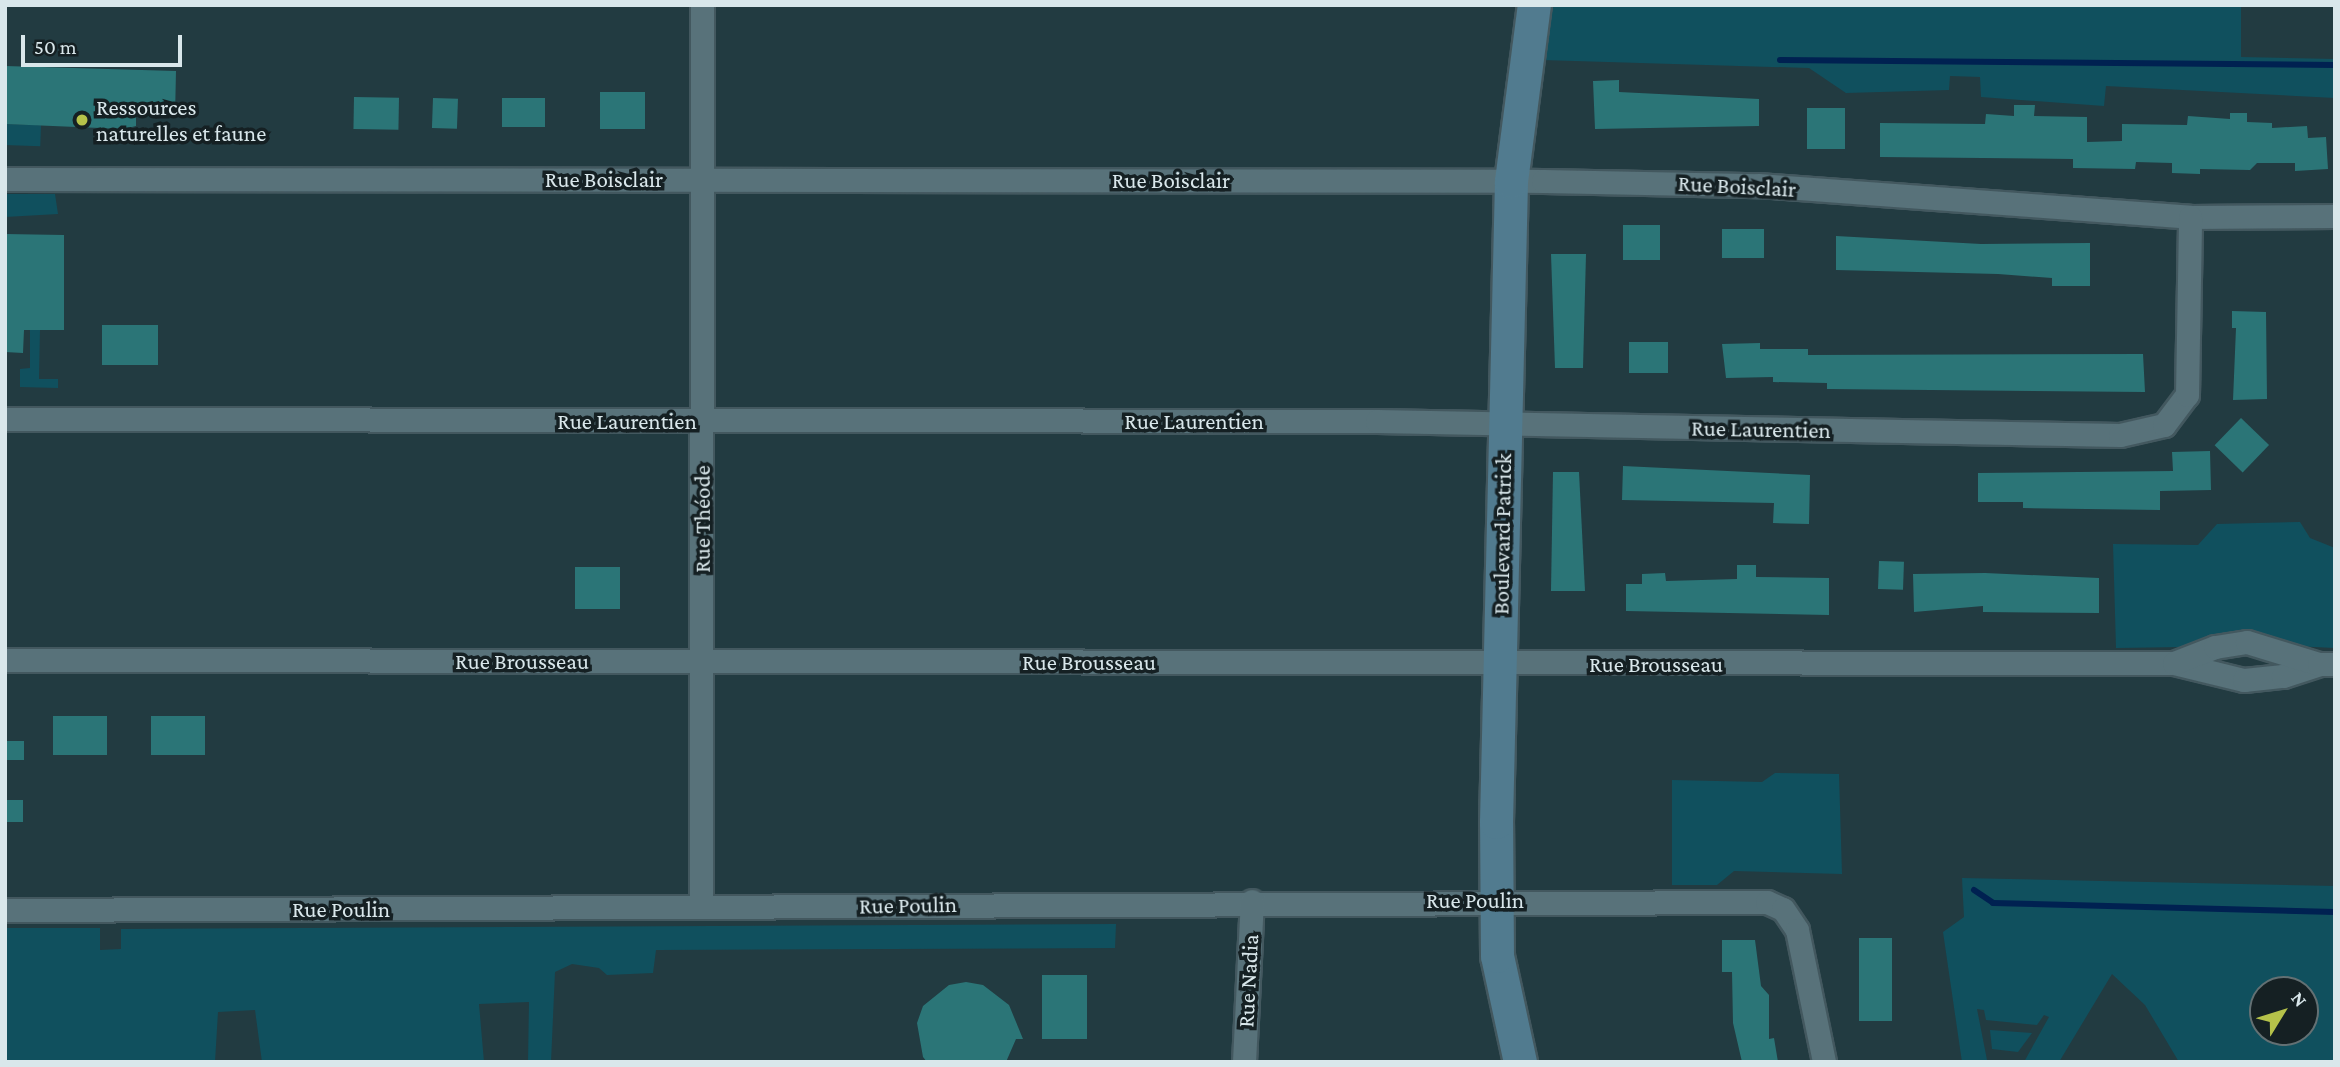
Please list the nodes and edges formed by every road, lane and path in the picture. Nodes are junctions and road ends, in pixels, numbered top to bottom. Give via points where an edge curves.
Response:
1 (702, 5) edge
2 (1534, 5) edge
3 (702, 178) junction
4 (5, 179) edge
5 (1511, 181) junction
6 (2335, 216) edge
7 (2190, 217) junction
8 (5, 419) edge
9 (701, 421) junction
10 (1504, 422) junction
11 (5, 660) edge
12 (702, 661) junction
13 (2174, 663) junction
14 (1499, 664) junction
15 (2327, 664) edge
16 (1252, 901) junction
17 (1496, 901) junction
18 (701, 907) junction
19 (5, 910) edge
20 (1244, 1062) edge
21 (1520, 1062) edge
22 (1824, 1062) edge

1 - 3 street, Rue Théode
2 - 5 street, Boulevard Patrick
3 - 4 street, Rue Boisclair
3 - 5 street, Rue Boisclair
3 - 9 street, Rue Théode
5 - 7 street, Rue Boisclair via 1758,185
5 - 10 street, Boulevard Patrick
6 - 7 street, Rue Boisclair
7 - 10 street, Rue Laurentien via 2189,384 2174,418 2150,431 2108,435
8 - 9 street, Rue Laurentien
9 - 10 street, Rue Laurentien
9 - 12 street, Rue Théode
10 - 14 street, Boulevard Patrick
11 - 12 street, Rue Brousseau
12 - 14 street, Rue Brousseau
12 - 18 street, Rue Théode
13 - 14 street, Rue Brousseau
13 - 15 street, Rue Brousseau via 2244,680
13 - 15 street, Rue Brousseau via 2215,647 2247,642
14 - 17 street, Boulevard Patrick
16 - 17 street, Rue Poulin
16 - 18 street, Rue Poulin
16 - 20 street, Rue Nadia
17 - 21 street, Boulevard Patrick via 1500,981
17 - 22 street, Rue Poulin via 1767,902 1783,909 1797,930
18 - 19 street, Rue Poulin

